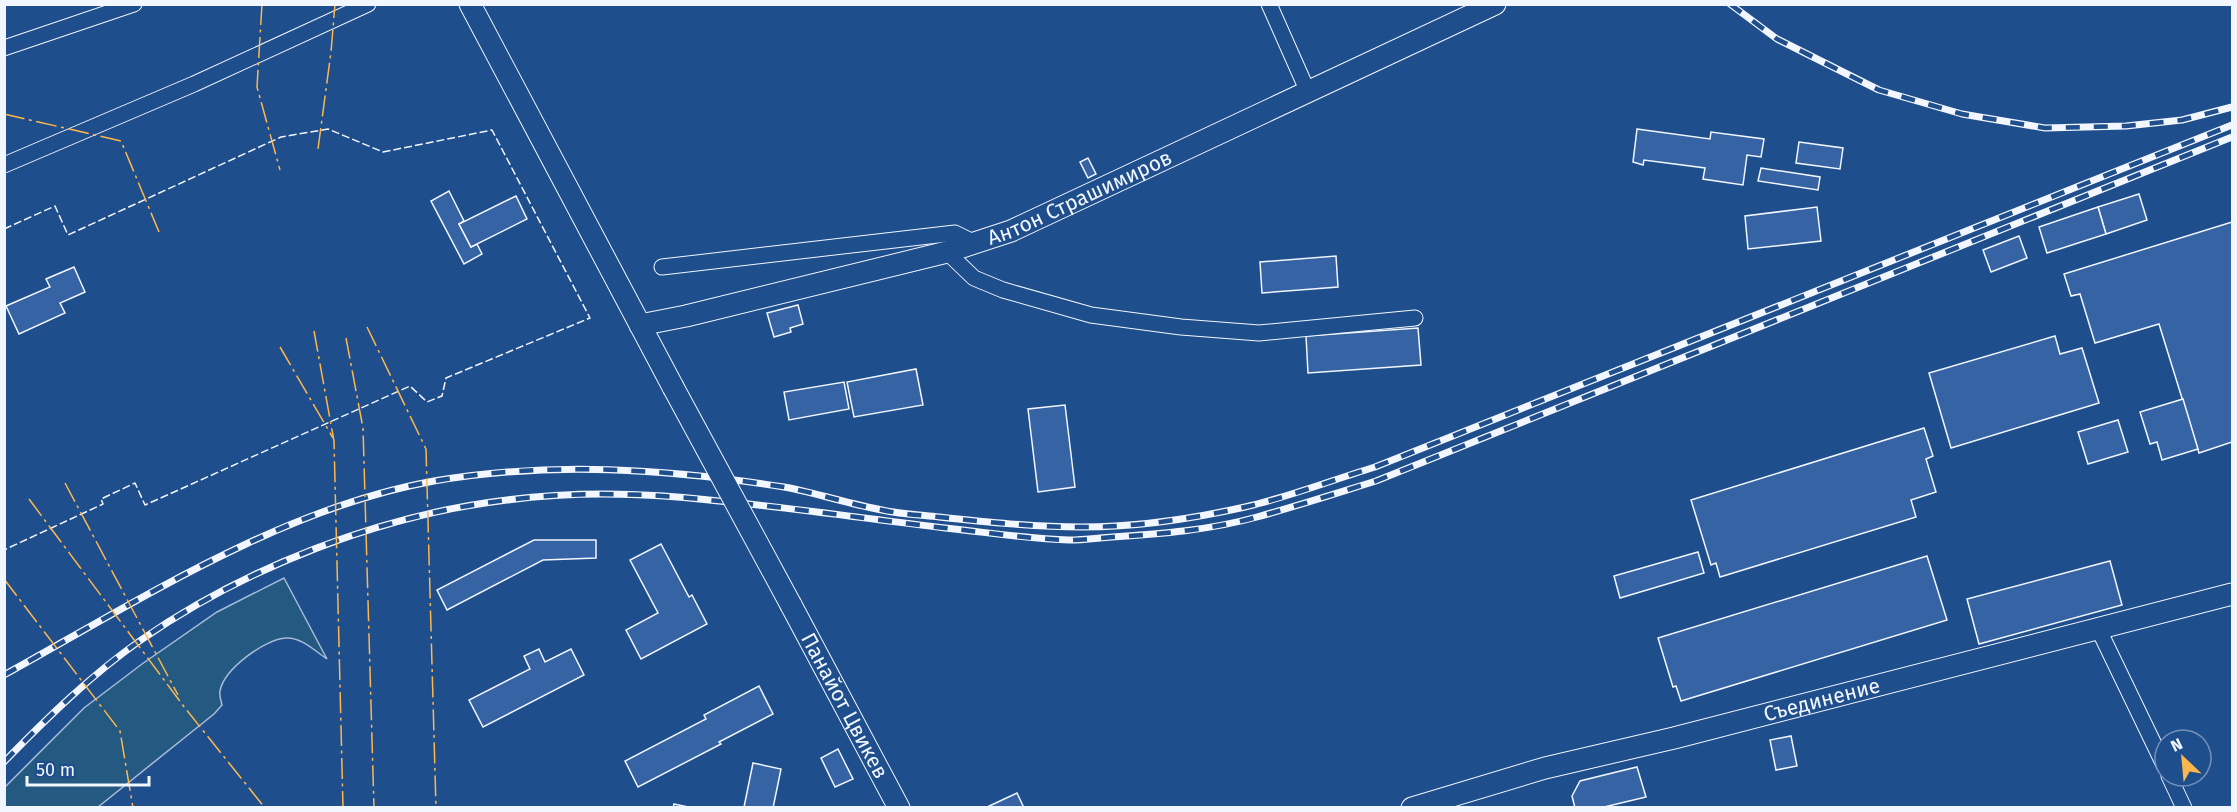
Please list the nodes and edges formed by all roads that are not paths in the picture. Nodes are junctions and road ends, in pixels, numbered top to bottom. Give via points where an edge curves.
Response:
1 (134, 4) edge
2 (368, 4) edge
3 (470, 4) edge
4 (1269, 4) edge
5 (1495, 4) edge
6 (4, 48) edge
7 (1308, 92) junction
8 (4, 165) edge
9 (975, 243) junction
10 (947, 252) junction
11 (662, 267) dead end
12 (1415, 318) dead end
13 (640, 325) junction
14 (2232, 594) edge
15 (2098, 628) junction
16 (2153, 742) edge
17 (2175, 788) edge
18 (899, 807) edge
19 (1412, 807) edge
20 (2184, 807) edge

1 - 6 street
2 - 8 street
3 - 13 main road, Панайот Цвикев
4 - 7 street
5 - 7 main road, Антон Страшимиров
7 - 9 main road, Антон Страшимиров via 1011,231
9 - 10 main road, Антон Страшимиров
9 - 11 street via 955,233
10 - 12 street via 974,278 1091,315 1259,333
10 - 13 main road, Антон Страшимиров
13 - 18 main road, Панайот Цвикев, bridge
14 - 15 main road, Съединение
15 - 16 street
15 - 19 main road, Съединение via 1545,768
17 - 20 street

